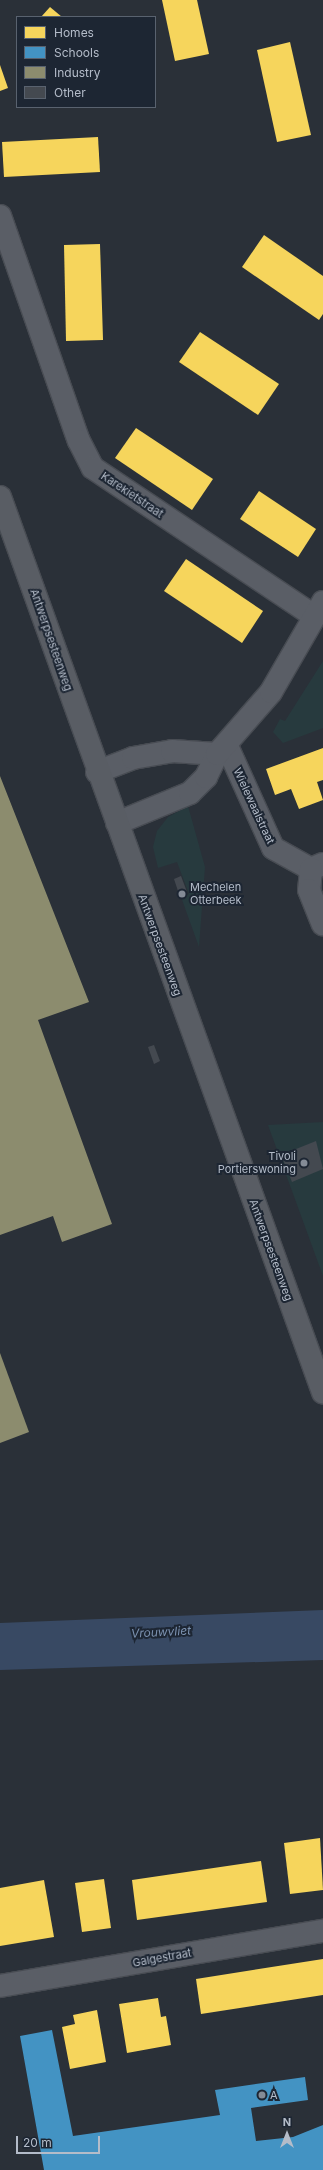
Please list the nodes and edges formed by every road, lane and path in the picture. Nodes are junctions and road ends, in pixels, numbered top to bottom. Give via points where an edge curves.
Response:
1 (0, 216) edge
2 (0, 497) edge
3 (318, 609) edge
4 (222, 750) junction
5 (96, 772) junction
6 (117, 823) junction
7 (317, 867) edge
8 (323, 924) edge
9 (323, 1392) edge
10 (323, 1931) edge
11 (0, 1986) edge

1 - 3 street, Karekietstraat via 79,441 93,468
2 - 5 main road, Antwerpsesteenweg
3 - 4 street, Karekietstraat via 271,692
4 - 5 street via 172,750 133,758
4 - 6 street, Karekietstraat via 206,777 190,793
4 - 7 street, Wielewaalstraat via 273,848
5 - 6 main road, Antwerpsesteenweg
6 - 9 main road, Antwerpsesteenweg
7 - 8 street, Wielewaalstraat via 309,890
10 - 11 street, Galgestraat

